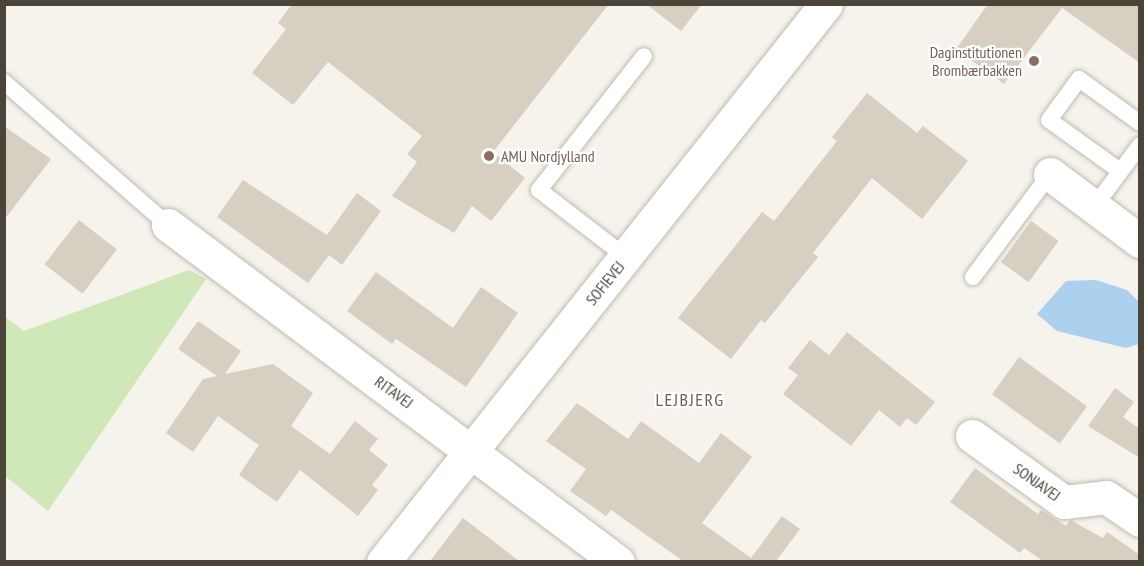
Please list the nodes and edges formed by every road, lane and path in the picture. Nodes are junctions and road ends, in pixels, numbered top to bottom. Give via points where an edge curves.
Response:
1 (826, 4) edge
2 (644, 56) dead end
3 (4, 82) edge
4 (1140, 123) edge
5 (1140, 145) edge
6 (1120, 171) junction
7 (1050, 174) joint
8 (1094, 207) junction
9 (168, 225) joint
10 (1140, 241) edge
11 (626, 257) junction
12 (973, 277) dead end
13 (972, 436) dead end
14 (470, 451) junction
15 (1140, 520) edge
16 (383, 561) edge
17 (618, 561) edge

1 - 11 street, SOFIEVEJ
2 - 11 lane via 539,190
3 - 9 lane
4 - 6 lane via 1078,79 1049,120
5 - 6 lane
6 - 8 lane
7 - 8 street
7 - 12 lane
8 - 10 street
9 - 14 street, RITAVEJ via 450,432
11 - 14 street, SOFIEVEJ
13 - 15 street, SONJAVEJ via 1064,502 1107,497
14 - 16 street, SOFIEVEJ
14 - 17 street, RITAVEJ

